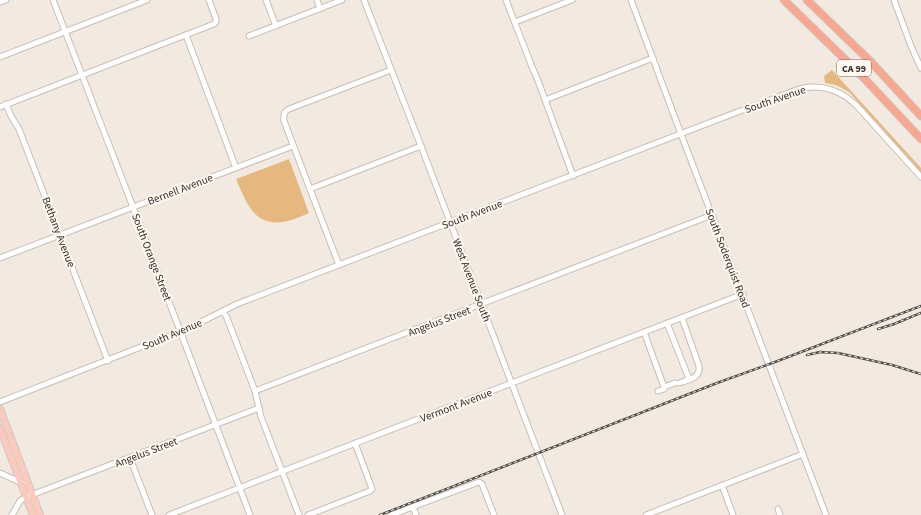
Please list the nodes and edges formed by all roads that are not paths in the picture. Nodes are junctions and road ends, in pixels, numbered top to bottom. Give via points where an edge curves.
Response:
1 (6, 0) edge
2 (53, 0) edge
3 (147, 0) edge
4 (209, 0) edge
5 (266, 0) edge
6 (317, 0) edge
7 (342, 0) edge
8 (364, 0) edge
9 (506, 0) edge
10 (572, 0) edge
11 (631, 0) edge
12 (784, 0) edge
13 (807, 0) edge
14 (894, 0) edge
15 (0, 2) edge
16 (320, 9) junction
17 (515, 22) junction
18 (276, 26) junction
19 (65, 32) junction
20 (186, 35) junction
21 (249, 36) dead end
22 (0, 57) edge
23 (653, 58) junction
24 (921, 68) edge
25 (391, 70) junction
26 (82, 75) junction
27 (545, 100) junction
28 (6, 104) junction
29 (0, 106) edge
30 (921, 116) edge
31 (681, 134) junction
32 (921, 139) edge
33 (293, 146) junction
34 (421, 146) junction
35 (236, 168) junction
36 (573, 176) junction
37 (921, 177) edge
38 (310, 189) junction
39 (133, 207) junction
40 (712, 215) junction
41 (450, 223) junction
42 (60, 235) junction
43 (0, 258) edge
44 (339, 265) junction
45 (743, 294) junction
46 (481, 304) junction
47 (223, 311) junction
48 (682, 318) junction
49 (667, 323) junction
50 (180, 332) junction
51 (644, 332) junction
52 (108, 360) junction
53 (689, 379) junction
54 (511, 383) junction
55 (664, 387) junction
56 (255, 391) junction
57 (658, 391) dead end
58 (0, 402) edge
59 (259, 408) junction
60 (0, 409) edge
61 (215, 425) junction
62 (0, 428) edge
63 (355, 444) junction
64 (803, 454) junction
65 (130, 458) junction
66 (282, 471) junction
67 (0, 473) edge
68 (21, 483) junction
69 (722, 485) junction
70 (30, 487) junction
71 (239, 488) junction
72 (29, 495) junction
73 (413, 507) junction
74 (178, 513) edge
75 (12, 515) edge
76 (33, 515) edge
77 (40, 515) edge
78 (152, 515) edge
79 (169, 515) edge
80 (250, 515) edge
81 (299, 515) edge
82 (308, 515) edge
83 (391, 515) edge
84 (416, 515) edge
85 (494, 515) edge
86 (562, 515) edge
87 (646, 515) edge
88 (733, 515) edge
89 (826, 515) edge

1 - 15 street
2 - 19 street, South Orange Street
3 - 19 street
4 - 20 street via 216,22
5 - 18 street
6 - 16 street
7 - 16 street
8 - 25 street, West Avenue South
9 - 17 street
10 - 17 street
11 - 23 street, South Soderquist Road
12 - 32 highway, CA 99 via 862,76
13 - 30 highway, CA 99 via 871,62
14 - 24 street
16 - 18 street
17 - 27 street
18 - 21 street
19 - 22 street
19 - 26 street, South Orange Street
20 - 26 street
20 - 35 street
23 - 27 street
23 - 31 street, South Soderquist Road
25 - 33 street via 289,109 284,114 284,121
25 - 34 street, West Avenue South
26 - 28 street
26 - 39 street, South Orange Street
27 - 36 street
28 - 29 street
28 - 42 street, Bethany Avenue via 19,129
31 - 36 street, South Avenue
31 - 37 street, South Avenue via 800,89 824,88 840,93 851,101
31 - 40 street, South Soderquist Road
33 - 35 street, Bernell Avenue
33 - 38 street
34 - 38 street
34 - 41 street, West Avenue South
35 - 39 street, Bernell Avenue
36 - 41 street, South Avenue
38 - 44 street
39 - 42 street, Bernell Avenue
39 - 50 street, South Orange Street
40 - 45 street, South Soderquist Road
40 - 46 street, Angelus Street
41 - 44 street, South Avenue
41 - 46 street, West Avenue South
42 - 43 street, Bernell Avenue
42 - 52 street, Bethany Avenue
44 - 47 street, South Avenue
45 - 48 street, Vermont Avenue
45 - 64 street, South Soderquist Road
46 - 54 street, West Avenue South
46 - 56 street, Angelus Street
47 - 50 street, South Avenue
47 - 56 street
48 - 49 street, Vermont Avenue
48 - 53 street via 700,368 698,374
49 - 51 street, Vermont Avenue
49 - 53 street
50 - 52 street, South Avenue
50 - 61 street, South Orange Street
51 - 54 street, Vermont Avenue
51 - 55 street
52 - 58 street, South Avenue
53 - 55 street
54 - 63 street, Vermont Avenue
54 - 86 street, West Avenue South
55 - 57 street
56 - 59 street
59 - 61 street, Angelus Street
59 - 66 street
60 - 70 main road
61 - 65 street, Angelus Street
61 - 71 street, South Orange Street
62 - 68 main road
63 - 66 street, Vermont Avenue
63 - 82 street via 372,489
64 - 69 street
64 - 89 street, South Soderquist Road
65 - 72 street, Angelus Street
65 - 78 street
66 - 71 street, Vermont Avenue
66 - 81 street
67 - 68 street
68 - 70 street
68 - 72 main road
69 - 87 street
69 - 88 street
70 - 72 main road
71 - 74 street, Vermont Avenue
71 - 80 street, South Orange Street
72 - 75 street via 20,501
72 - 76 main road
72 - 77 main road
73 - 83 street
73 - 84 street
73 - 85 street via 480,482
74 - 79 street, Vermont Avenue

